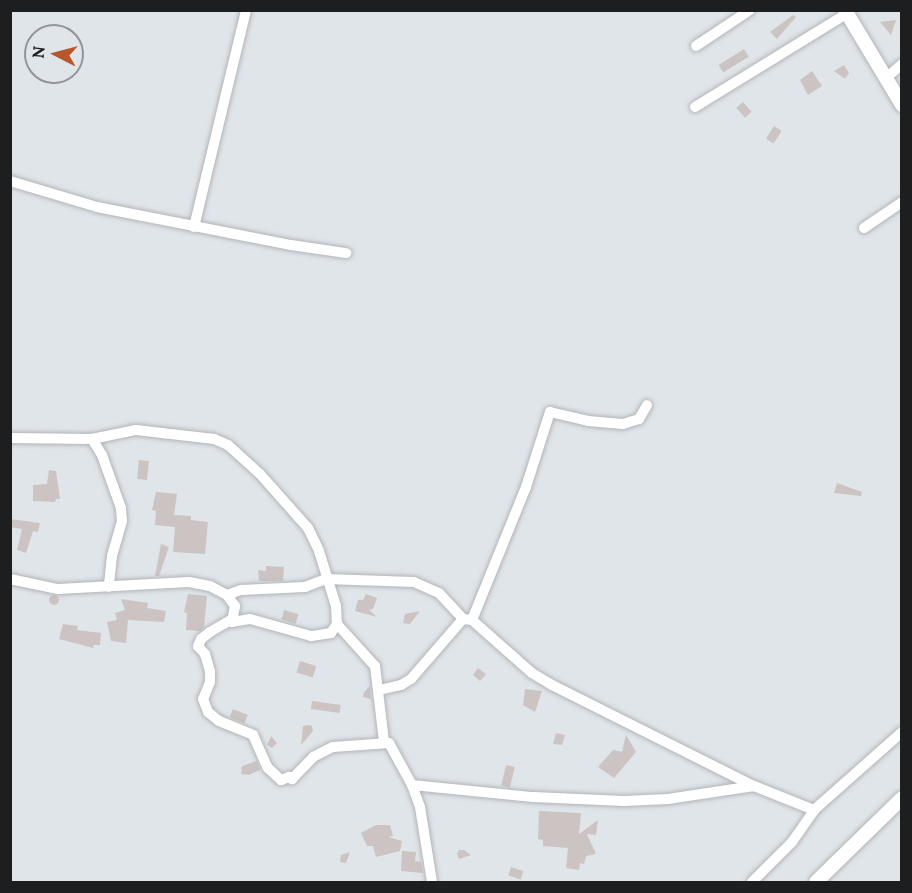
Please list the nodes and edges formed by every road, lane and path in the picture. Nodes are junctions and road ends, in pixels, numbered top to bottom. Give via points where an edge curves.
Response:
1 (246, 10) edge
2 (750, 10) edge
3 (845, 12) edge
4 (696, 46) dead end
5 (902, 64) edge
6 (886, 78) junction
7 (902, 105) edge
8 (695, 107) dead end
9 (10, 181) edge
10 (902, 202) edge
11 (194, 227) junction
12 (864, 228) dead end
13 (346, 253) dead end
14 (647, 405) dead end
15 (10, 438) edge
16 (92, 439) junction
17 (10, 579) edge
18 (326, 579) junction
19 (109, 587) junction
20 (227, 595) junction
21 (468, 619) junction
22 (232, 622) junction
23 (337, 624) junction
24 (379, 690) junction
25 (902, 732) edge
26 (384, 742) junction
27 (412, 785) junction
28 (754, 786) junction
29 (902, 798) edge
30 (814, 810) junction
31 (432, 882) edge
32 (752, 882) edge
33 (816, 882) edge

1 - 11 street
2 - 4 street
3 - 6 street
3 - 8 street
5 - 6 street
6 - 7 street
9 - 11 street via 97,207
10 - 12 street
11 - 13 street
14 - 21 street via 639,419 623,424 550,412 526,487
15 - 16 street
16 - 18 street via 136,430 214,439 228,445 308,528
16 - 19 street via 122,508
17 - 19 street via 58,589
18 - 20 street via 305,587 241,590
18 - 21 street via 414,582 438,593
18 - 23 street via 336,606
19 - 20 street via 189,582 210,586
20 - 22 street via 235,606
21 - 24 street via 411,679
21 - 28 street via 552,685
22 - 23 street via 250,619 317,637 331,633
22 - 26 street via 217,628 198,646 210,671 203,704 219,721 253,735 276,778 292,779 313,757 333,747
23 - 24 street via 375,666
24 - 26 street
25 - 30 street
26 - 27 street via 389,743
27 - 28 street via 624,801 668,799
27 - 31 street via 420,807
28 - 30 street
29 - 33 street
30 - 32 street via 792,842

